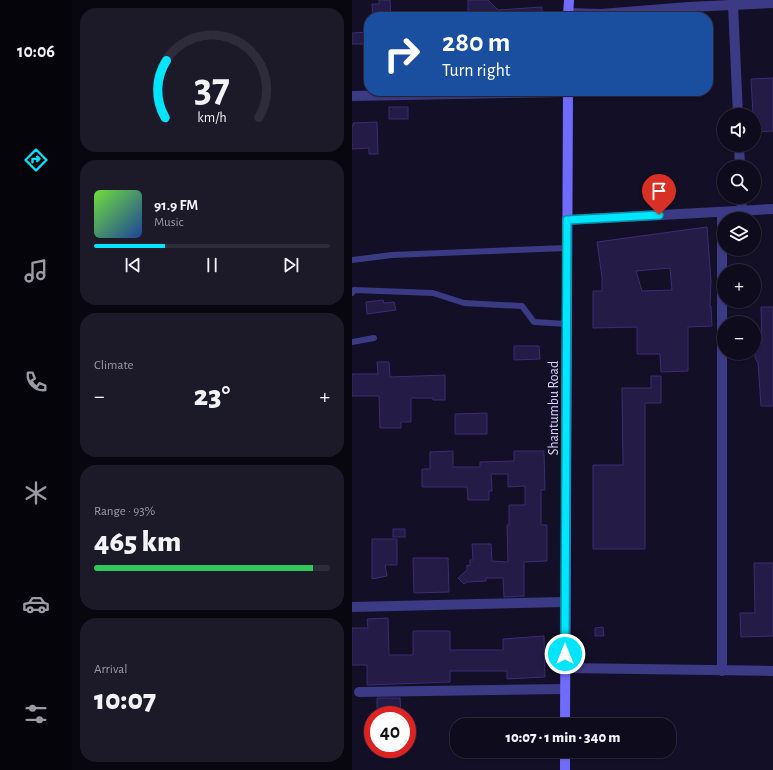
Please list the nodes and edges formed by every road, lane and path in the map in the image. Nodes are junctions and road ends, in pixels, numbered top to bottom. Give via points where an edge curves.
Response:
1 (568, 0) edge
2 (773, 3) edge
3 (733, 5) junction
4 (568, 12) edge
5 (630, 12) edge
6 (352, 96) edge
7 (364, 96) edge
8 (568, 96) edge
9 (738, 108) edge
10 (742, 204) edge
11 (773, 209) edge
12 (742, 211) junction
13 (717, 212) edge
14 (722, 212) edge
15 (567, 220) junction
16 (567, 248) junction
17 (722, 256) edge
18 (352, 260) edge
19 (352, 293) edge
20 (567, 324) junction
21 (374, 338) dead end
22 (352, 342) edge
23 (565, 602) junction
24 (352, 608) edge
25 (565, 668) junction
26 (722, 671) junction
27 (773, 671) edge
28 (564, 689) junction
29 (359, 692) dead end
30 (565, 718) edge
31 (565, 758) edge
32 (565, 770) edge

1 - 4 street
2 - 3 street
3 - 5 street
3 - 9 street
6 - 7 street
8 - 15 street, Shantumbu Road
10 - 12 street
11 - 12 street
12 - 14 street
13 - 15 street
15 - 16 street, Shantumbu Road
16 - 18 lane via 392,255
16 - 20 street, Shantumbu Road
17 - 26 street
19 - 20 lane via 354,290 433,293 464,303 522,306 534,322
20 - 23 street, Shantumbu Road
21 - 22 lane
23 - 24 street
23 - 25 street, Shantumbu Road
25 - 26 street
25 - 28 street, Shantumbu Road
26 - 27 street
28 - 29 street
28 - 30 street, Shantumbu Road
31 - 32 street

